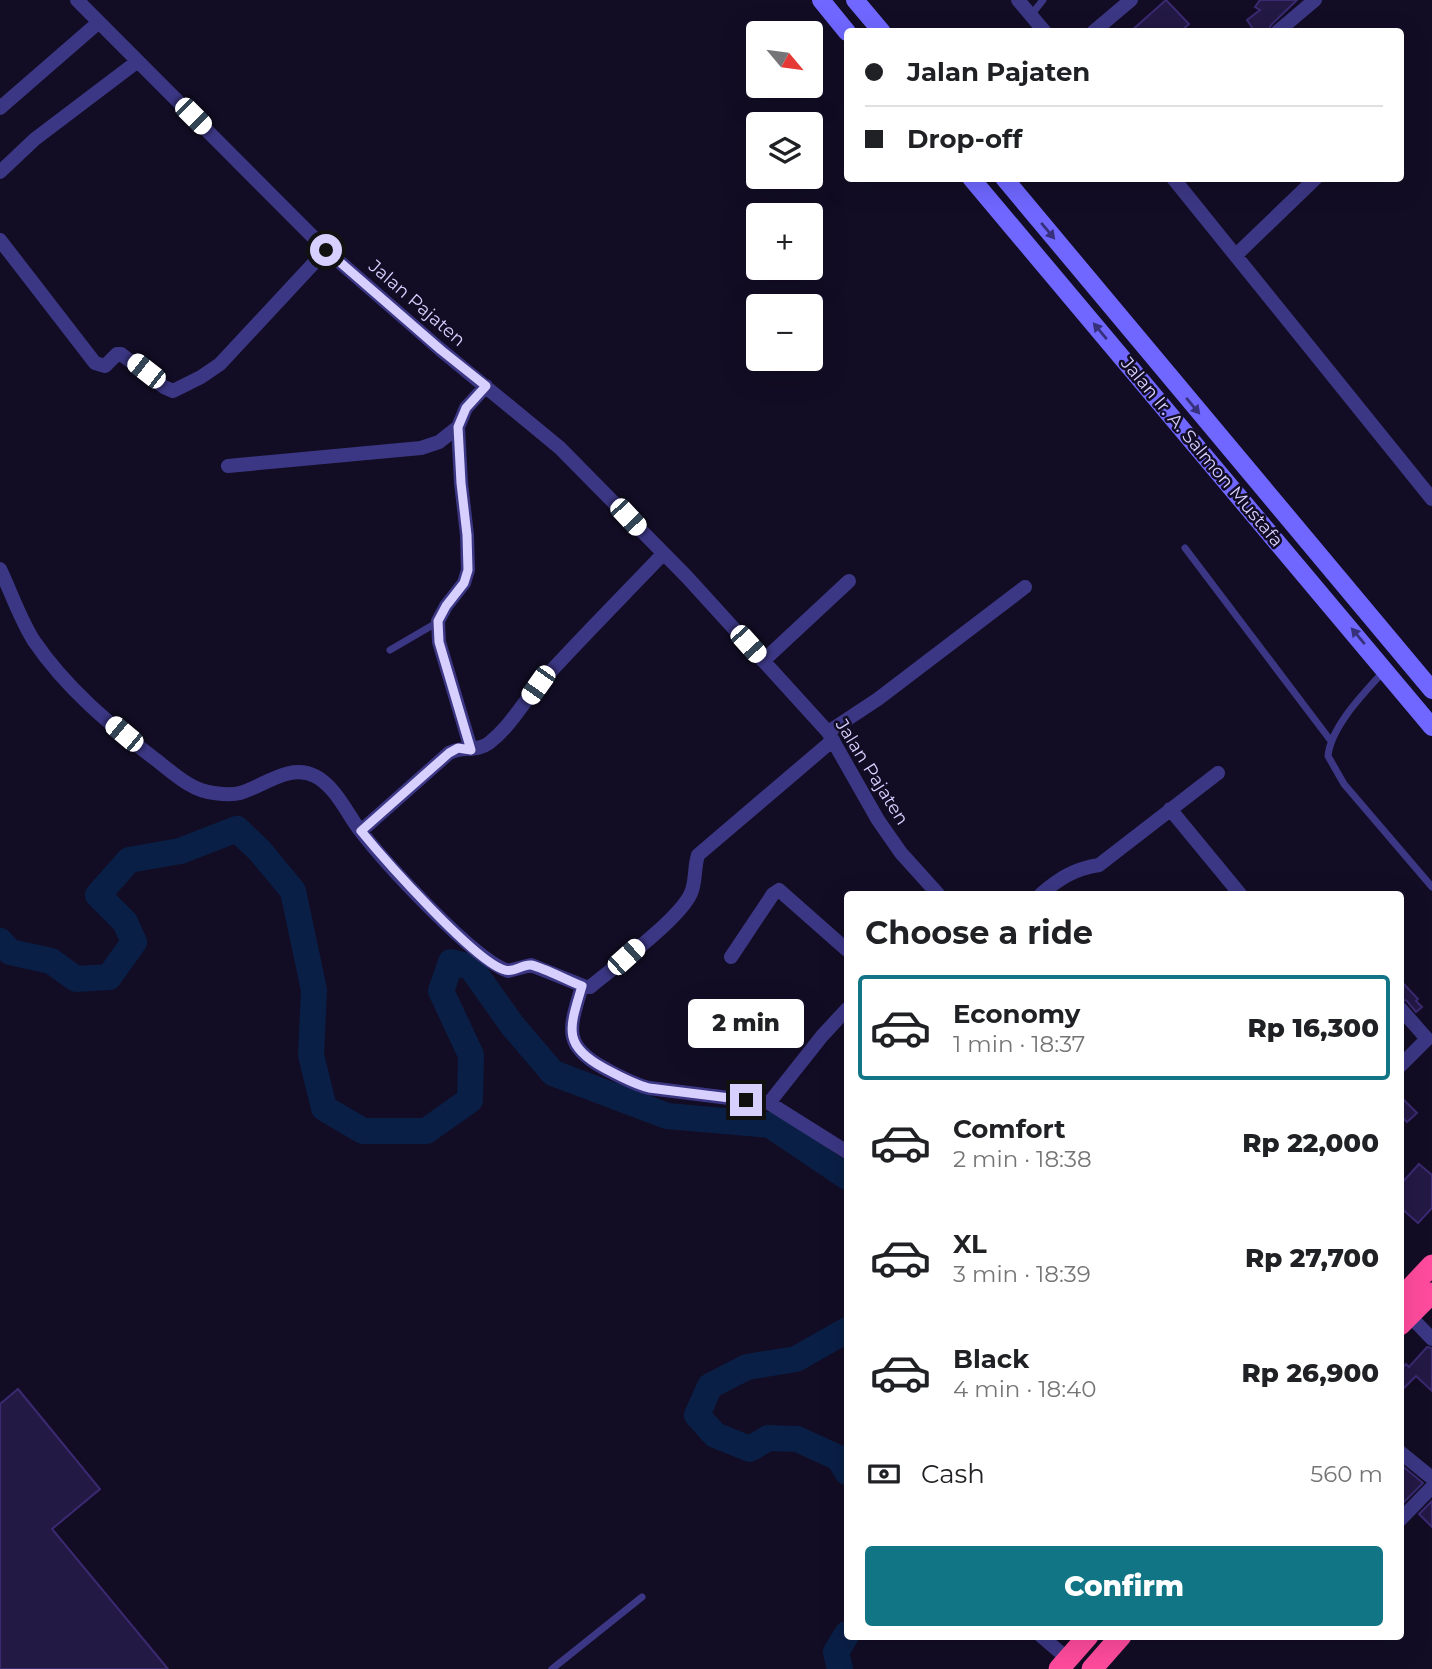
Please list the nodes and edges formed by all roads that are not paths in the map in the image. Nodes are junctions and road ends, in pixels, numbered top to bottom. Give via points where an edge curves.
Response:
1 (77, 0) edge
2 (821, 0) edge
3 (855, 0) edge
4 (1018, 0) edge
5 (1043, 0) edge
6 (1131, 0) edge
7 (1315, 0) edge
8 (1031, 15) junction
9 (99, 22) junction
10 (844, 28) edge
11 (879, 28) edge
12 (1042, 28) edge
13 (1098, 28) edge
14 (1283, 28) edge
15 (138, 61) junction
16 (0, 108) edge
17 (0, 172) edge
18 (974, 182) edge
19 (1007, 182) edge
20 (1175, 182) edge
21 (1312, 182) edge
22 (0, 240) edge
23 (326, 250) junction
24 (1237, 256) junction
25 (486, 386) junction
26 (458, 427) junction
27 (228, 466) dead end
28 (1432, 499) edge
29 (1185, 548) dead end
30 (663, 554) junction
31 (0, 569) edge
32 (849, 581) dead end
33 (1026, 587) dead end
34 (438, 621) junction
35 (390, 650) dead end
36 (763, 661) junction
37 (1385, 669) junction
38 (1432, 690) edge
39 (1432, 727) edge
40 (830, 736) junction
41 (1331, 741) junction
42 (471, 750) junction
43 (1218, 773) dead end
44 (1170, 808) junction
45 (361, 831) junction
46 (1432, 887) edge
47 (935, 891) edge
48 (1045, 891) edge
49 (1238, 891) edge
50 (844, 947) edge
51 (731, 957) dead end
52 (582, 986) junction
53 (844, 1012) edge
54 (1404, 1012) edge
55 (1429, 1037) edge
56 (1404, 1062) edge
57 (769, 1103) junction
58 (844, 1150) edge
59 (1432, 1265) edge
60 (1432, 1293) edge
61 (1404, 1311) edge
62 (1404, 1312) edge
63 (1404, 1314) edge
64 (1432, 1339) edge
65 (1404, 1455) edge
66 (1432, 1478) edge
67 (1432, 1487) edge
68 (1404, 1516) edge
69 (642, 1597) dead end
70 (1044, 1640) edge
71 (1085, 1640) edge
72 (1117, 1640) edge
73 (1064, 1664) edge
74 (552, 1669) edge
75 (1092, 1669) edge

1 - 9 street, Jalan Pajaten
2 - 10 street
3 - 11 street
4 - 8 street
5 - 8 lane
6 - 13 street
7 - 14 street
8 - 12 street
9 - 15 street, Jalan Pajaten
9 - 16 street
15 - 17 street via 35,139
15 - 23 street, Jalan Pajaten
37 -> 18 street, Jalan Ir. A. Salmon Mustafa
19 -> 38 street, Jalan Ir. A. Salmon Mustafa
20 - 24 street
21 - 24 street
22 - 23 street via 95,363 104,366 121,354 173,391 220,364
23 - 25 street, Jalan Pajaten
24 - 28 street
25 - 26 street via 466,408
25 - 30 street, Jalan Pajaten via 568,456
26 - 27 street via 439,442 421,448
26 - 34 street via 468,570
29 - 41 lane
30 - 36 street, Jalan Pajaten
30 - 42 street via 538,685 517,715 487,745
31 - 45 street via 32,637 55,668 94,710 174,774 198,790 226,794 239,794 293,772 314,775 328,786
32 - 36 street
33 - 40 street
34 - 35 lane
34 - 42 street via 439,642
36 - 40 street, Jalan Pajaten
37 - 39 street, Jalan Ir. A. Salmon Mustafa
37 - 41 lane
40 - 47 street, Jalan Pajaten via 878,821
40 - 52 street via 698,855 692,892 682,906 599,979
41 - 46 lane via 1328,756 1338,775
42 - 45 street via 458,748 449,753
43 - 44 street
44 - 48 street via 1099,864 1079,868
44 - 49 street
45 - 52 street via 483,957 508,971 531,965
50 - 51 street via 779,890
52 - 57 street via 572,1037 590,1060 649,1088
53 - 57 street
54 - 55 street
55 - 56 street
57 - 58 street
59 - 61 highway
60 - 62 highway
63 - 64 street
65 - 66 street
67 - 68 street
69 - 74 lane
70 - 73 street
71 - 73 highway
72 - 75 highway

